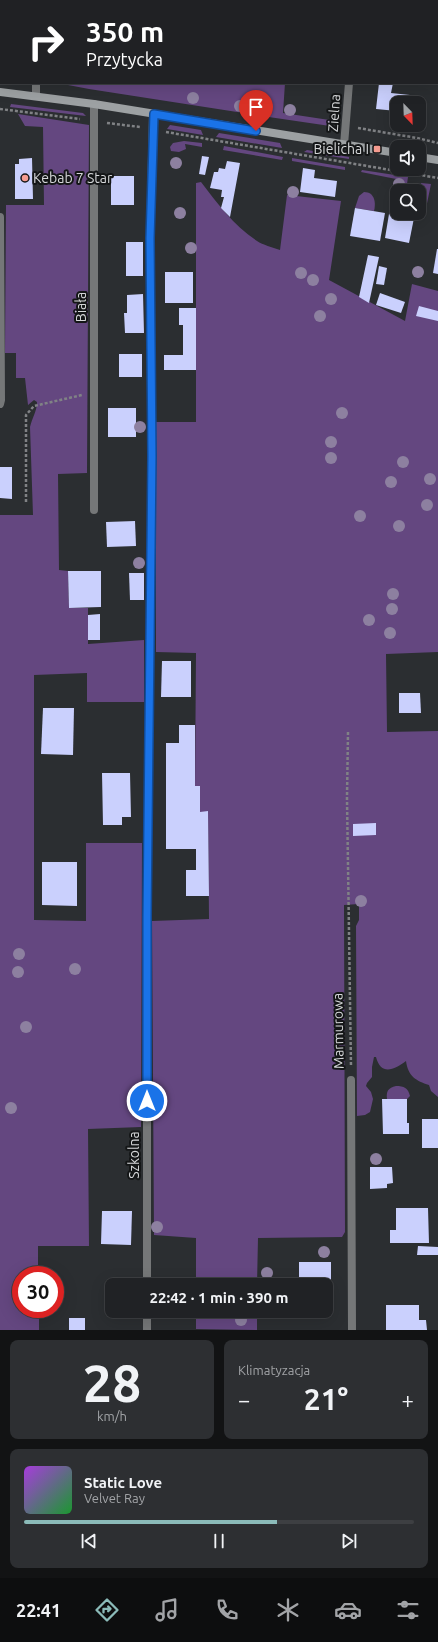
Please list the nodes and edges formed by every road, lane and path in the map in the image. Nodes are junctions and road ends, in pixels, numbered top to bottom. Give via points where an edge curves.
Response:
1 (36, 84) edge
2 (349, 84) edge
3 (0, 92) edge
4 (36, 96) junction
5 (94, 104) junction
6 (0, 109) edge
7 (154, 114) junction
8 (93, 121) junction
9 (153, 129) junction
10 (344, 145) junction
11 (390, 152) edge
12 (426, 158) edge
13 (438, 160) edge
14 (438, 178) edge
15 (0, 217) edge
16 (94, 392) junction
17 (0, 404) edge
18 (26, 502) dead end
19 (94, 510) dead end
20 (348, 732) dead end
21 (351, 1080) joint
22 (147, 1278) edge
23 (147, 1318) edge
24 (147, 1330) edge
25 (352, 1330) edge

1 - 4 street
2 - 10 street, Zielna
3 - 4 main road
4 - 5 main road
5 - 7 main road
5 - 8 street, Biała
6 - 8 path
7 - 9 street, Szkolna
7 - 10 main road
8 - 9 path
8 - 16 street, Biała
9 - 14 path
9 - 22 street, Szkolna via 150,238 152,456 147,917
10 - 11 main road
12 - 13 main road
15 - 17 street
16 - 18 path via 34,406 26,415
16 - 19 street, Biała
20 - 21 path, Marmurowa
21 - 25 street, Marmurowa
23 - 24 street

